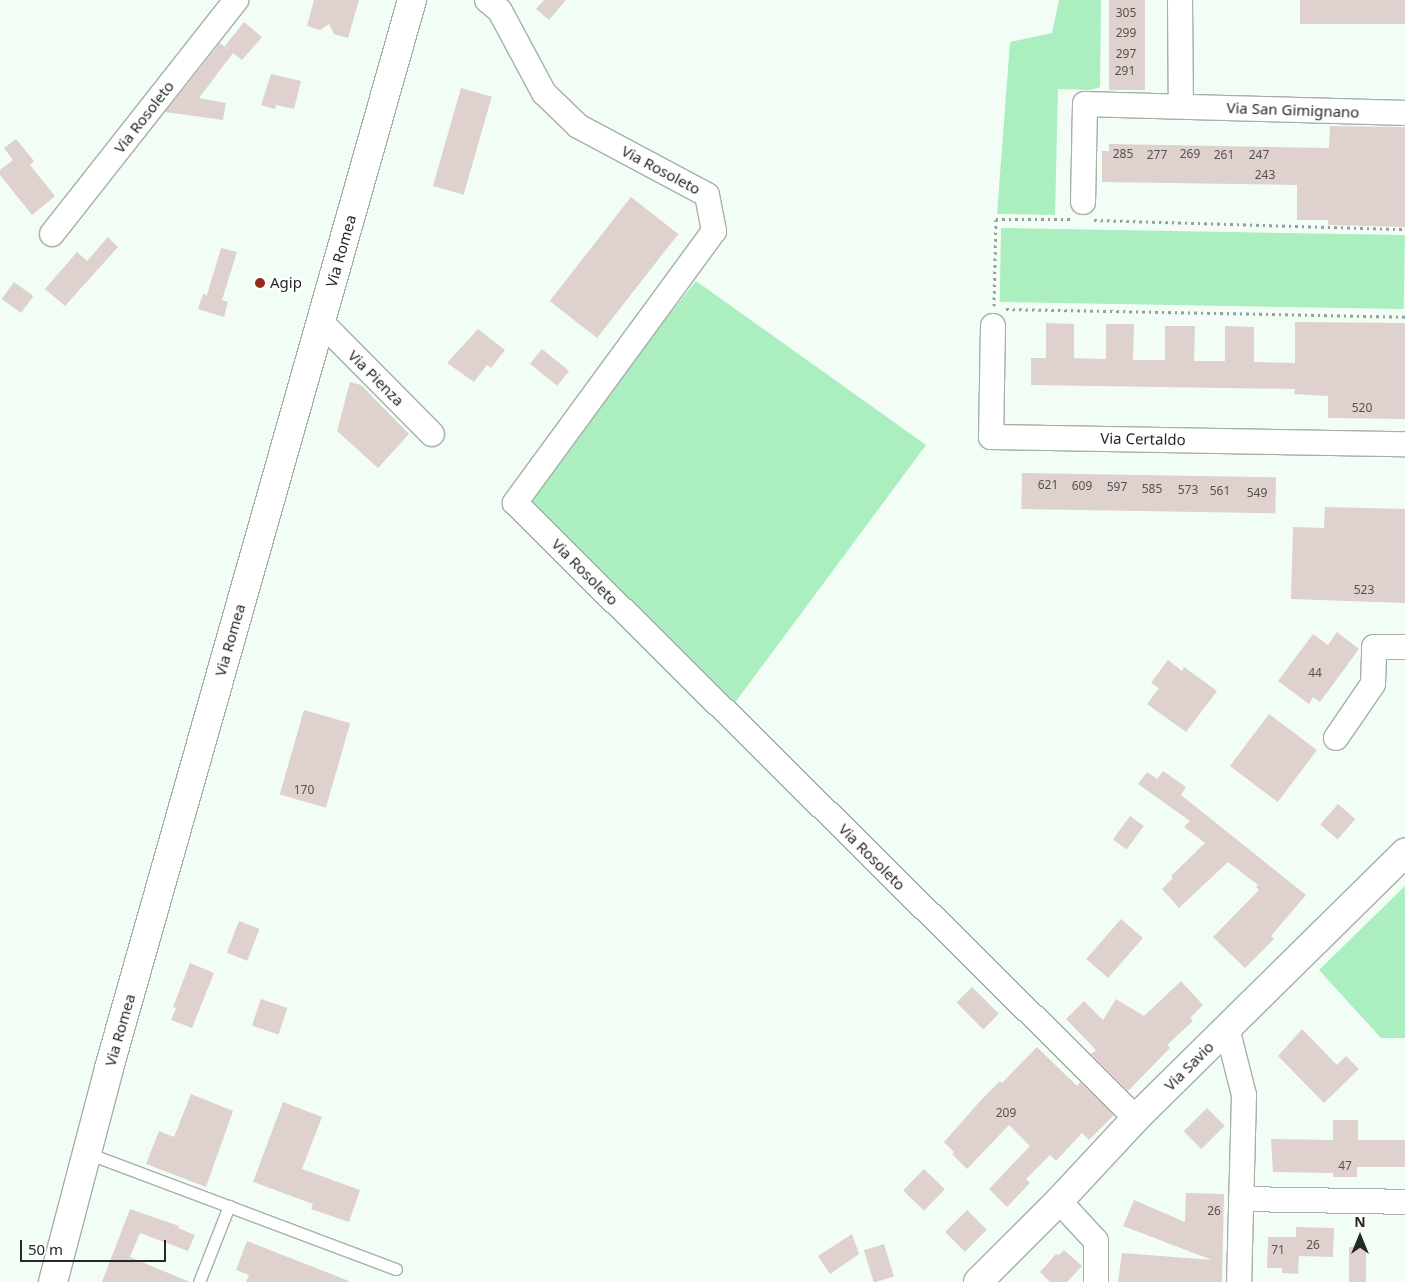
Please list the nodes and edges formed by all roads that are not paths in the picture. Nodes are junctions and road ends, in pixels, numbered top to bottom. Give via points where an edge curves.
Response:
1 (236, 0) edge
2 (412, 0) edge
3 (487, 0) edge
4 (1180, 0) edge
5 (1181, 106) junction
6 (1405, 113) edge
7 (1083, 214) road end
8 (52, 234) dead end
9 (320, 322) junction
10 (993, 326) dead end
11 (432, 434) dead end
12 (1405, 444) edge
13 (1405, 647) edge
14 (1336, 738) dead end
15 (1405, 853) edge
16 (1227, 1028) junction
17 (1136, 1118) junction
18 (87, 1153) junction
19 (1241, 1199) junction
20 (1059, 1201) junction
21 (1405, 1202) edge
22 (229, 1206) junction
23 (396, 1269) dead end
24 (53, 1282) edge
25 (199, 1282) edge
26 (978, 1282) edge
27 (1096, 1282) edge
28 (1239, 1282) edge

1 - 8 street, Via Rosoleto
2 - 9 main road, Via Romea
3 - 17 street, Via Rosoleto via 500,11 544,92 578,126 708,195 714,231 515,503
4 - 5 street
5 - 6 street, Via San Gimignano
5 - 7 street, Via San Gimignano via 1085,104
9 - 11 street, Via Pienza
9 - 18 main road, Via Romea
10 - 12 street, Via Certaldo via 991,437
13 - 14 street via 1374,647 1373,684
15 - 16 main road, Via Savio
16 - 17 main road, Via Savio
16 - 19 street via 1244,1095
17 - 20 main road, Via Savio
18 - 22 lane
18 - 24 main road, Via Romea
19 - 21 street
19 - 28 street
20 - 26 main road, Via Savio
20 - 27 street via 1096,1241
22 - 23 lane
22 - 25 lane

